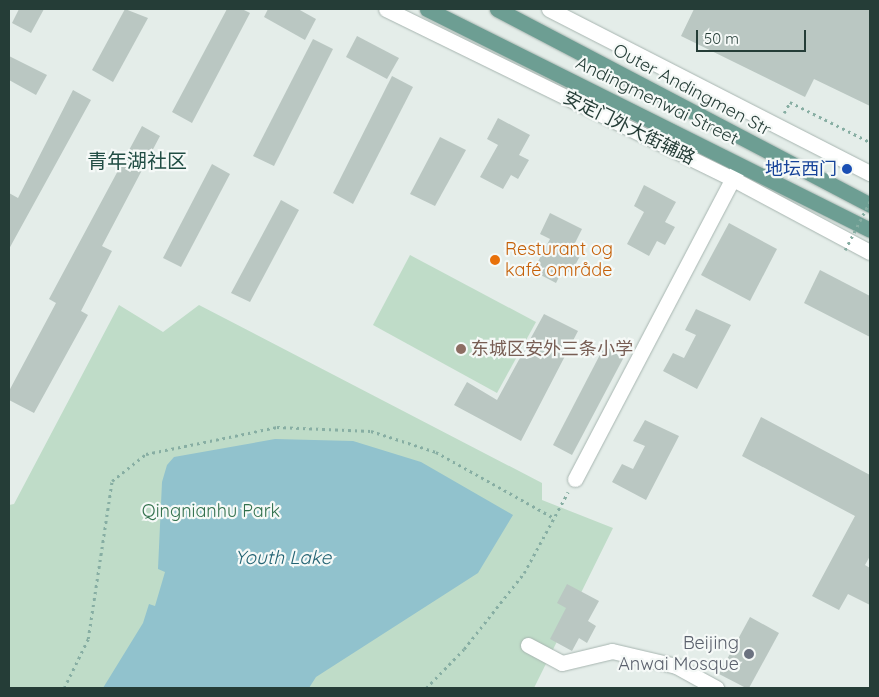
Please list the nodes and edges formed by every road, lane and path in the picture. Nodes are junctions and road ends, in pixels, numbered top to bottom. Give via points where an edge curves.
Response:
1 (386, 9) edge
2 (426, 9) edge
3 (497, 9) edge
4 (549, 9) edge
5 (784, 114) dead end
6 (870, 142) edge
7 (741, 164) junction
8 (870, 173) edge
9 (732, 179) junction
10 (870, 200) edge
11 (870, 205) edge
12 (870, 230) edge
13 (845, 250) dead end
14 (870, 252) edge
15 (575, 479) joint
16 (554, 518) junction
17 (528, 645) dead end
18 (64, 688) edge
19 (426, 688) edge
20 (716, 688) edge

1 - 9 street, 安定门外大街辅路
2 - 7 main road, Andingmenwai Street
3 - 11 main road, Outer Andingmen Str
4 - 8 street
5 - 6 path via 790,102
7 - 9 street
7 - 12 main road, Andingmenwai Street
9 - 14 street, 安定门外大街辅路
9 - 15 street
10 - 13 path, bridge
15 - 16 path
16 - 18 path via 436,452 371,431 277,426 146,454 112,481 88,639
16 - 19 path via 524,573 464,649
17 - 20 street via 562,663 612,651 676,666

